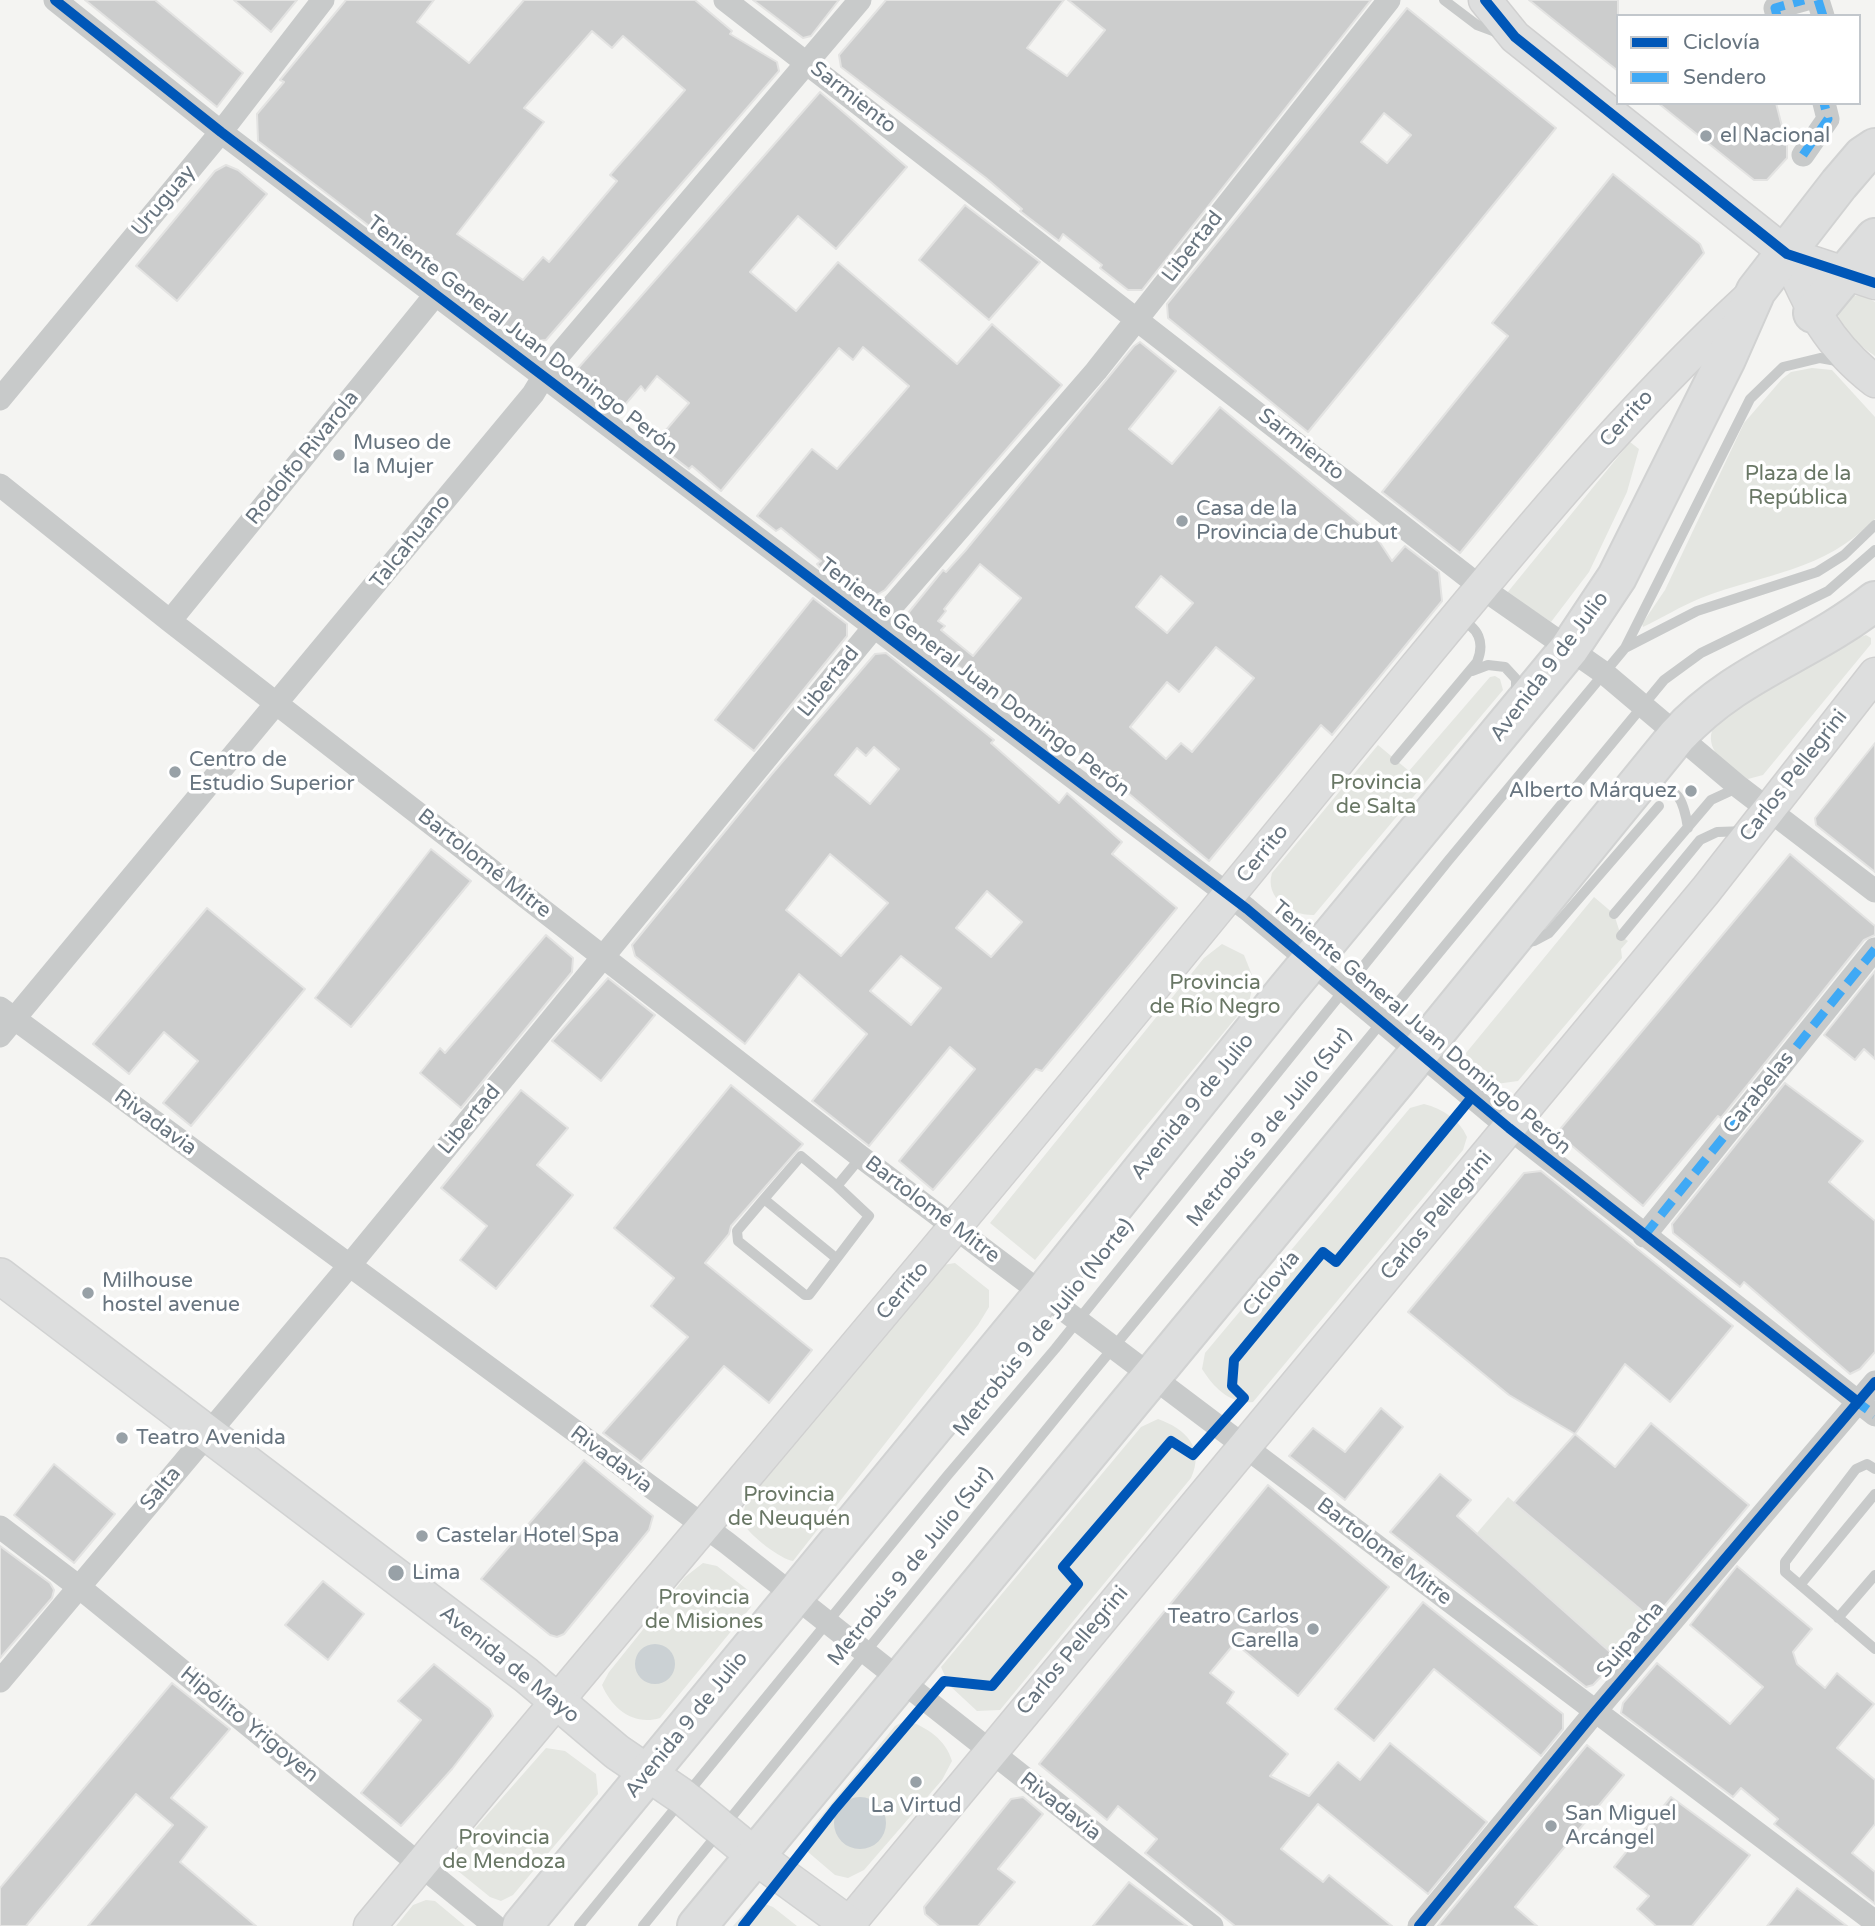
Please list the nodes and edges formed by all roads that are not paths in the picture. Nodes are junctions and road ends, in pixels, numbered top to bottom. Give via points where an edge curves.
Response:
1 (55, 0) edge
2 (323, 0) edge
3 (726, 0) edge
4 (860, 0) edge
5 (1389, 0) edge
6 (1444, 0) edge
7 (1485, 0) edge
8 (1804, 0) edge
9 (1775, 8) edge
10 (1515, 37) junction
11 (808, 64) junction
12 (1824, 105) edge
13 (221, 132) junction
14 (1871, 148) edge
15 (1803, 155) dead end
16 (1875, 238) edge
17 (1787, 254) junction
18 (1861, 277) edge
19 (1756, 291) junction
20 (436, 294) junction
21 (1813, 313) junction
22 (1137, 318) junction
23 (1865, 373) edge
24 (543, 376) junction
25 (0, 399) edge
26 (0, 485) edge
27 (1875, 525) edge
28 (1875, 550) edge
29 (1482, 587) junction
30 (1875, 601) edge
31 (1456, 619) junction
32 (170, 621) junction
33 (874, 626) junction
34 (1625, 648) junction
35 (1569, 649) junction
36 (1472, 671) junction
37 (1604, 673) junction
38 (1875, 674) edge
39 (278, 705) junction
40 (1642, 705) junction
41 (1513, 719) junction
42 (1677, 736) junction
43 (1395, 760) dead end
44 (1739, 787) junction
45 (1645, 798) junction
46 (1758, 820) junction
47 (1688, 828) junction
48 (1875, 891) edge
49 (1228, 896) junction
50 (1614, 914) dead end
51 (1621, 936) dead end
52 (1875, 949) edge
53 (605, 956) junction
54 (1311, 962) junction
55 (1346, 991) junction
56 (5, 1021) edge
57 (1382, 1022) junction
58 (1419, 1053) junction
59 (1509, 1128) junction
60 (861, 1157) junction
61 (837, 1186) junction
62 (764, 1199) junction
63 (955, 1228) junction
64 (1644, 1236) junction
65 (836, 1258) junction
66 (349, 1266) junction
67 (0, 1276) edge
68 (1043, 1294) junction
69 (1077, 1320) junction
70 (1114, 1347) junction
71 (1152, 1376) junction
72 (1875, 1382) edge
73 (1867, 1409) edge
74 (208, 1432) junction
75 (1245, 1446) junction
76 (1875, 1469) edge
77 (1875, 1494) edge
78 (0, 1527) edge
79 (705, 1528) junction
80 (1875, 1575) edge
81 (1800, 1585) junction
82 (79, 1587) junction
83 (794, 1596) junction
84 (1838, 1618) junction
85 (829, 1622) junction
86 (1875, 1649) edge
87 (866, 1653) junction
88 (0, 1681) edge
89 (900, 1681) junction
90 (555, 1702) junction
91 (1594, 1713) junction
92 (989, 1752) junction
93 (647, 1773) junction
94 (683, 1797) junction
95 (722, 1829) junction
96 (755, 1856) junction
97 (421, 1864) junction
98 (1875, 1922) edge
99 (849, 1925) edge
100 (370, 1926) edge
101 (495, 1926) edge
102 (522, 1926) edge
103 (579, 1926) edge
104 (643, 1926) edge
105 (697, 1926) edge
106 (1212, 1926) edge
107 (1419, 1926) edge

1 - 13 street, Teniente General Juan Domingo Perón
2 - 13 street, Uruguay
3 - 11 street, Sarmiento
4 - 11 street, Talcahuano
5 - 22 street, Libertad
6 - 10 lane via 1477,25
7 - 10 street
8 - 9 street
10 - 17 street
11 - 22 street, Sarmiento
11 - 24 street, Talcahuano
12 - 15 street via 1828,119
13 - 20 street, Teniente General Juan Domingo Perón
13 - 25 street, Uruguay
14 - 17 highway, Avenida 9 de Julio
16 - 18 highway
17 - 18 street
17 - 19 highway, Avenida 9 de Julio
17 - 21 street
18 - 21 highway
19 - 29 street, Cerrito via 1631,413
19 - 35 highway, Avenida 9 de Julio via 1617,577
20 - 24 street, Teniente General Juan Domingo Perón
20 - 32 street, Rodolfo Rivarola
21 - 23 street via 1828,336
22 - 29 street, Sarmiento via 1342,469
22 - 33 street, Libertad
23 - 34 lane via 1820,358 1795,362 1783,367 1749,399
24 - 33 street, Teniente General Juan Domingo Perón
24 - 39 street, Talcahuano
26 - 32 street, Bartolomé Mitre
27 - 34 lane, Metrobús 9 de Julio (Norte) via 1844,555 1817,572 1697,611
28 - 40 lane, Metrobús 9 de Julio (Sur) via 1828,591 1678,668
29 - 31 street, Cerrito
29 - 35 street, Sarmiento
30 - 42 highway via 1728,688
31 - 36 lane via 1474,629 1481,642
31 - 49 street, Cerrito
32 - 39 street, Bartolomé Mitre
33 - 49 street, Teniente General Juan Domingo Perón
33 - 53 street, Libertad
34 - 37 lane, Metrobús 9 de Julio (Norte)
35 - 37 street, Sarmiento
35 - 41 highway, Avenida 9 de Julio
36 - 41 lane via 1497,664 1511,672 1517,685
36 - 43 lane
37 - 40 street, Sarmiento
37 - 55 lane, Metrobús 9 de Julio (Norte)
38 - 46 street, Carlos Pellegrini
39 - 53 street, Bartolomé Mitre
39 - 56 street, Talcahuano
40 - 42 street, Sarmiento
40 - 57 lane, Metrobús 9 de Julio (Sur)
41 - 54 highway, Avenida 9 de Julio
42 - 44 street, Sarmiento
42 - 45 highway
44 - 46 street, Sarmiento
44 - 47 lane via 1711,800
45 - 47 lane via 1663,786 1677,793 1685,806
45 - 58 highway via 1506,945
46 - 48 street, Sarmiento
46 - 51 lane via 1700,841
46 - 59 street, Carlos Pellegrini via 1706,890
47 - 50 lane
49 - 54 street, Teniente General Juan Domingo Perón
49 - 63 street, Cerrito
52 - 64 street, Carabelas
53 - 60 street, Bartolomé Mitre
53 - 66 street, Libertad
54 - 55 street, Teniente General Juan Domingo Perón
54 - 68 highway, Avenida 9 de Julio
55 - 57 street, Teniente General Juan Domingo Perón
55 - 69 lane, Metrobús 9 de Julio (Norte)
56 - 66 street, Rivadavia
57 - 58 street, Teniente General Juan Domingo Perón
57 - 70 lane, Metrobús 9 de Julio (Sur)
58 - 59 street, Teniente General Juan Domingo Perón
58 - 71 highway
59 - 64 street, Teniente General Juan Domingo Perón
59 - 75 street, Carlos Pellegrini
60 - 61 lane
60 - 63 street, Bartolomé Mitre
61 - 62 lane via 801,1156
61 - 65 lane via 869,1216
62 - 65 lane
62 - 65 lane via 737,1231 738,1241 804,1295 809,1295
63 - 68 street, Bartolomé Mitre
63 - 79 street, Cerrito
64 - 73 street, Teniente General Juan Domingo Perón
66 - 74 street, Salta
66 - 79 street, Rivadavia
67 - 74 main road, Avenida de Mayo
68 - 69 street, Bartolomé Mitre
68 - 83 highway, Avenida 9 de Julio
69 - 70 street, Bartolomé Mitre
69 - 85 lane, Metrobús 9 de Julio (Norte)
70 - 71 street, Bartolomé Mitre
70 - 87 lane, Metrobús 9 de Julio (Sur)
71 - 75 street, Bartolomé Mitre
71 - 89 highway
72 - 73 street, Suipacha
73 - 91 street, Suipacha
74 - 82 street, Salta
74 - 90 main road, Avenida de Mayo via 526,1675
75 - 91 street, Bartolomé Mitre
75 - 92 street, Carlos Pellegrini
76 - 81 lane via 1867,1464 1856,1469 1787,1556 1785,1572
77 - 81 lane
78 - 82 street, Hipólito Yrigoyen
79 - 83 street, Rivadavia
79 - 90 street
80 - 84 lane
81 - 84 lane
82 - 88 street, Salta
82 - 97 street, Hipólito Yrigoyen
83 - 85 street, Rivadavia
83 - 93 highway, Avenida 9 de Julio
84 - 86 lane
85 - 87 street, Rivadavia
85 - 94 lane, Metrobús 9 de Julio (Norte)
87 - 89 street, Rivadavia
87 - 95 lane, Metrobús 9 de Julio (Sur)
89 - 92 street, Rivadavia
89 - 96 highway
90 - 93 main road, Avenida de Mayo
90 - 97 street
91 - 98 street, Bartolomé Mitre
91 - 107 street, Suipacha
92 - 99 street, Carlos Pellegrini
92 - 106 street, Rivadavia
93 - 94 main road, Avenida de Mayo
93 - 102 highway, Avenida 9 de Julio
94 - 95 main road, Avenida de Mayo
94 - 103 lane, Metrobús 9 de Julio (Norte)
95 - 96 main road, Avenida de Mayo
95 - 104 lane, Metrobús 9 de Julio (Sur)
96 - 99 main road, Avenida de Mayo
96 - 105 highway
97 - 100 street
97 - 101 street, Hipólito Yrigoyen

